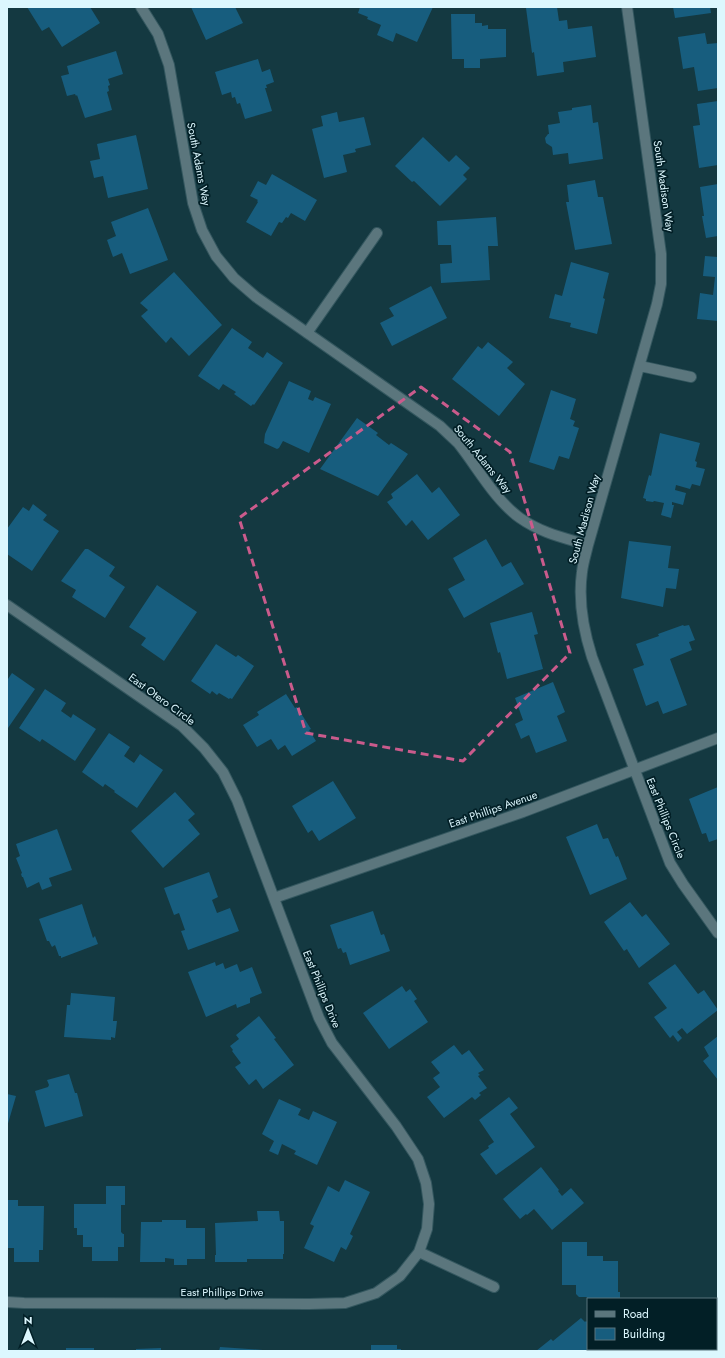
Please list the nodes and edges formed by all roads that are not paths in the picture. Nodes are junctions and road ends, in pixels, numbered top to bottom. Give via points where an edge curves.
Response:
1 (141, 7) edge
2 (627, 7) edge
3 (377, 234) dead end
4 (307, 333) junction
5 (640, 366) junction
6 (691, 377) dead end
7 (588, 545) junction
8 (7, 605) edge
9 (718, 738) edge
10 (634, 770) junction
11 (274, 898) junction
12 (718, 933) edge
13 (419, 1252) junction
14 (494, 1287) dead end
15 (7, 1302) edge

1 - 4 street, South Adams Way via 158,34 169,65 193,203 202,230 216,256 234,278
2 - 5 street, South Madison Way via 661,254 658,304
3 - 4 street
4 - 7 street, South Adams Way via 440,426 457,442 504,503 520,518 554,535
5 - 6 street
5 - 7 street, South Madison Way
7 - 10 street, South Madison Way via 582,572 580,602 584,634
8 - 11 street, East Otero Circle via 182,726 204,748 224,772
9 - 10 street, East Phillips Avenue
10 - 11 street, East Phillips Avenue via 523,812
10 - 12 street, East Phillips Circle via 670,863
11 - 13 street, East Phillips Drive via 318,1018 332,1043 418,1159 426,1183 429,1204 427,1229
13 - 14 street
13 - 15 street, East Phillips Drive via 400,1276 376,1294 345,1303

